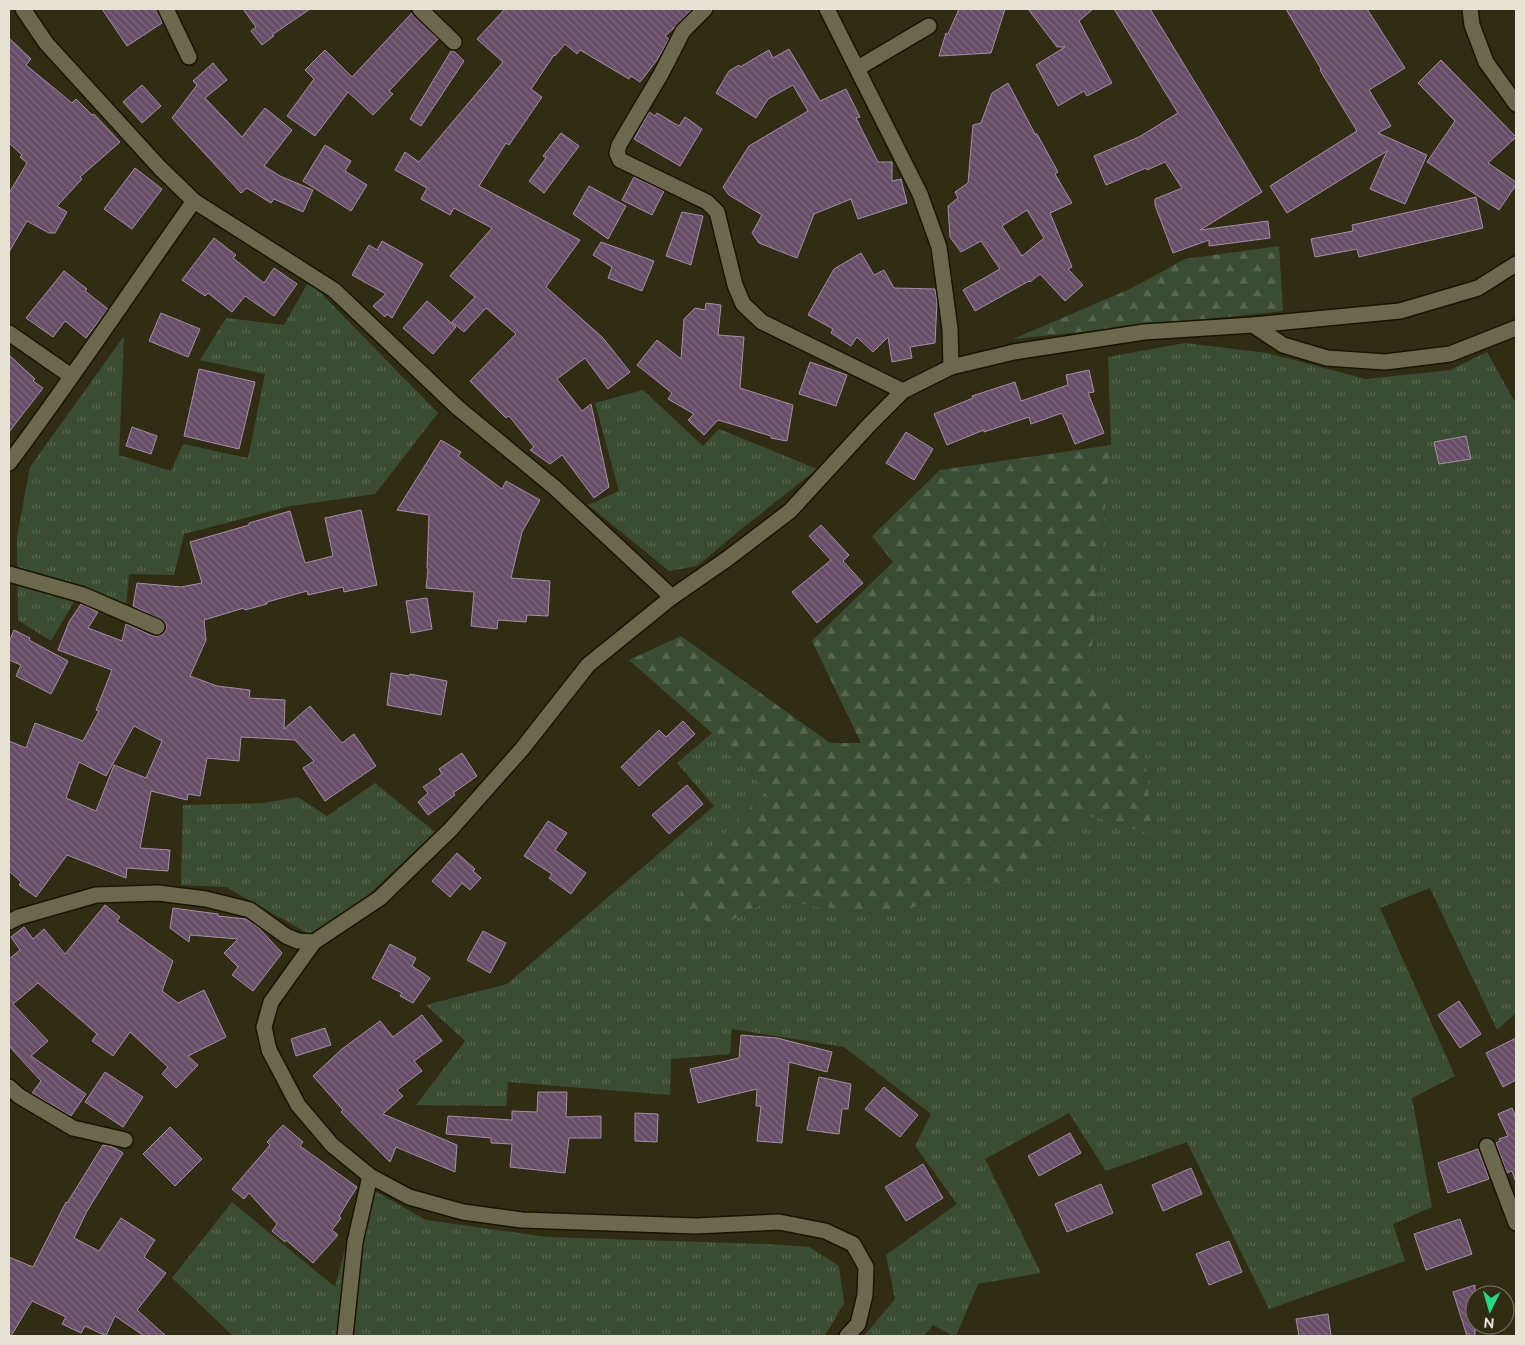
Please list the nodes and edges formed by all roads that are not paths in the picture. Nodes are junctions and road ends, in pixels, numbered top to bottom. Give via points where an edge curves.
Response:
1 (23, 9) edge
2 (166, 9) edge
3 (420, 9) edge
4 (704, 9) edge
5 (827, 9) edge
6 (1470, 9) edge
7 (929, 26) dead end
8 (454, 42) dead end
9 (190, 56) dead end
10 (858, 68) junction
11 (1516, 104) edge
12 (194, 200) junction
13 (1516, 264) edge
14 (1253, 325) junction
15 (1516, 328) edge
16 (9, 333) edge
17 (951, 367) junction
18 (71, 376) junction
19 (903, 391) junction
20 (9, 463) edge
21 (9, 573) edge
22 (672, 597) junction
23 (157, 627) dead end
24 (9, 922) edge
25 (314, 942) junction
26 (9, 1087) edge
27 (125, 1140) dead end
28 (1488, 1146) dead end
29 (370, 1176) junction
30 (1516, 1223) edge
31 (345, 1336) edge
32 (847, 1336) edge

1 - 12 street via 46,43 160,168
2 - 9 street
3 - 8 street
4 - 19 street via 683,31 619,145 617,153 620,160 707,202 717,212 735,285 743,304 762,322
5 - 10 street
6 - 11 street via 1472,25 1486,62
7 - 10 street
10 - 17 street via 920,194 939,247 950,329
12 - 18 street
12 - 22 street via 334,290 458,408 554,487
13 - 14 street via 1478,288 1400,311
14 - 15 street via 1283,345 1327,358 1385,362 1450,354
14 - 17 street via 1144,332 1014,352
16 - 18 street
17 - 19 street
18 - 20 street
19 - 22 street via 790,511
21 - 23 street via 83,594
22 - 25 street via 588,665 522,749 451,830 380,898
24 - 25 street via 96,895 158,893 206,899 250,910 286,936
25 - 29 street via 272,1002 264,1028 269,1050 298,1105 332,1144
26 - 27 street via 73,1128
28 - 30 street
29 - 31 street via 355,1242
29 - 32 street via 409,1198 463,1212 522,1220 696,1226 779,1222 825,1232 853,1244 866,1267 865,1296 858,1324

